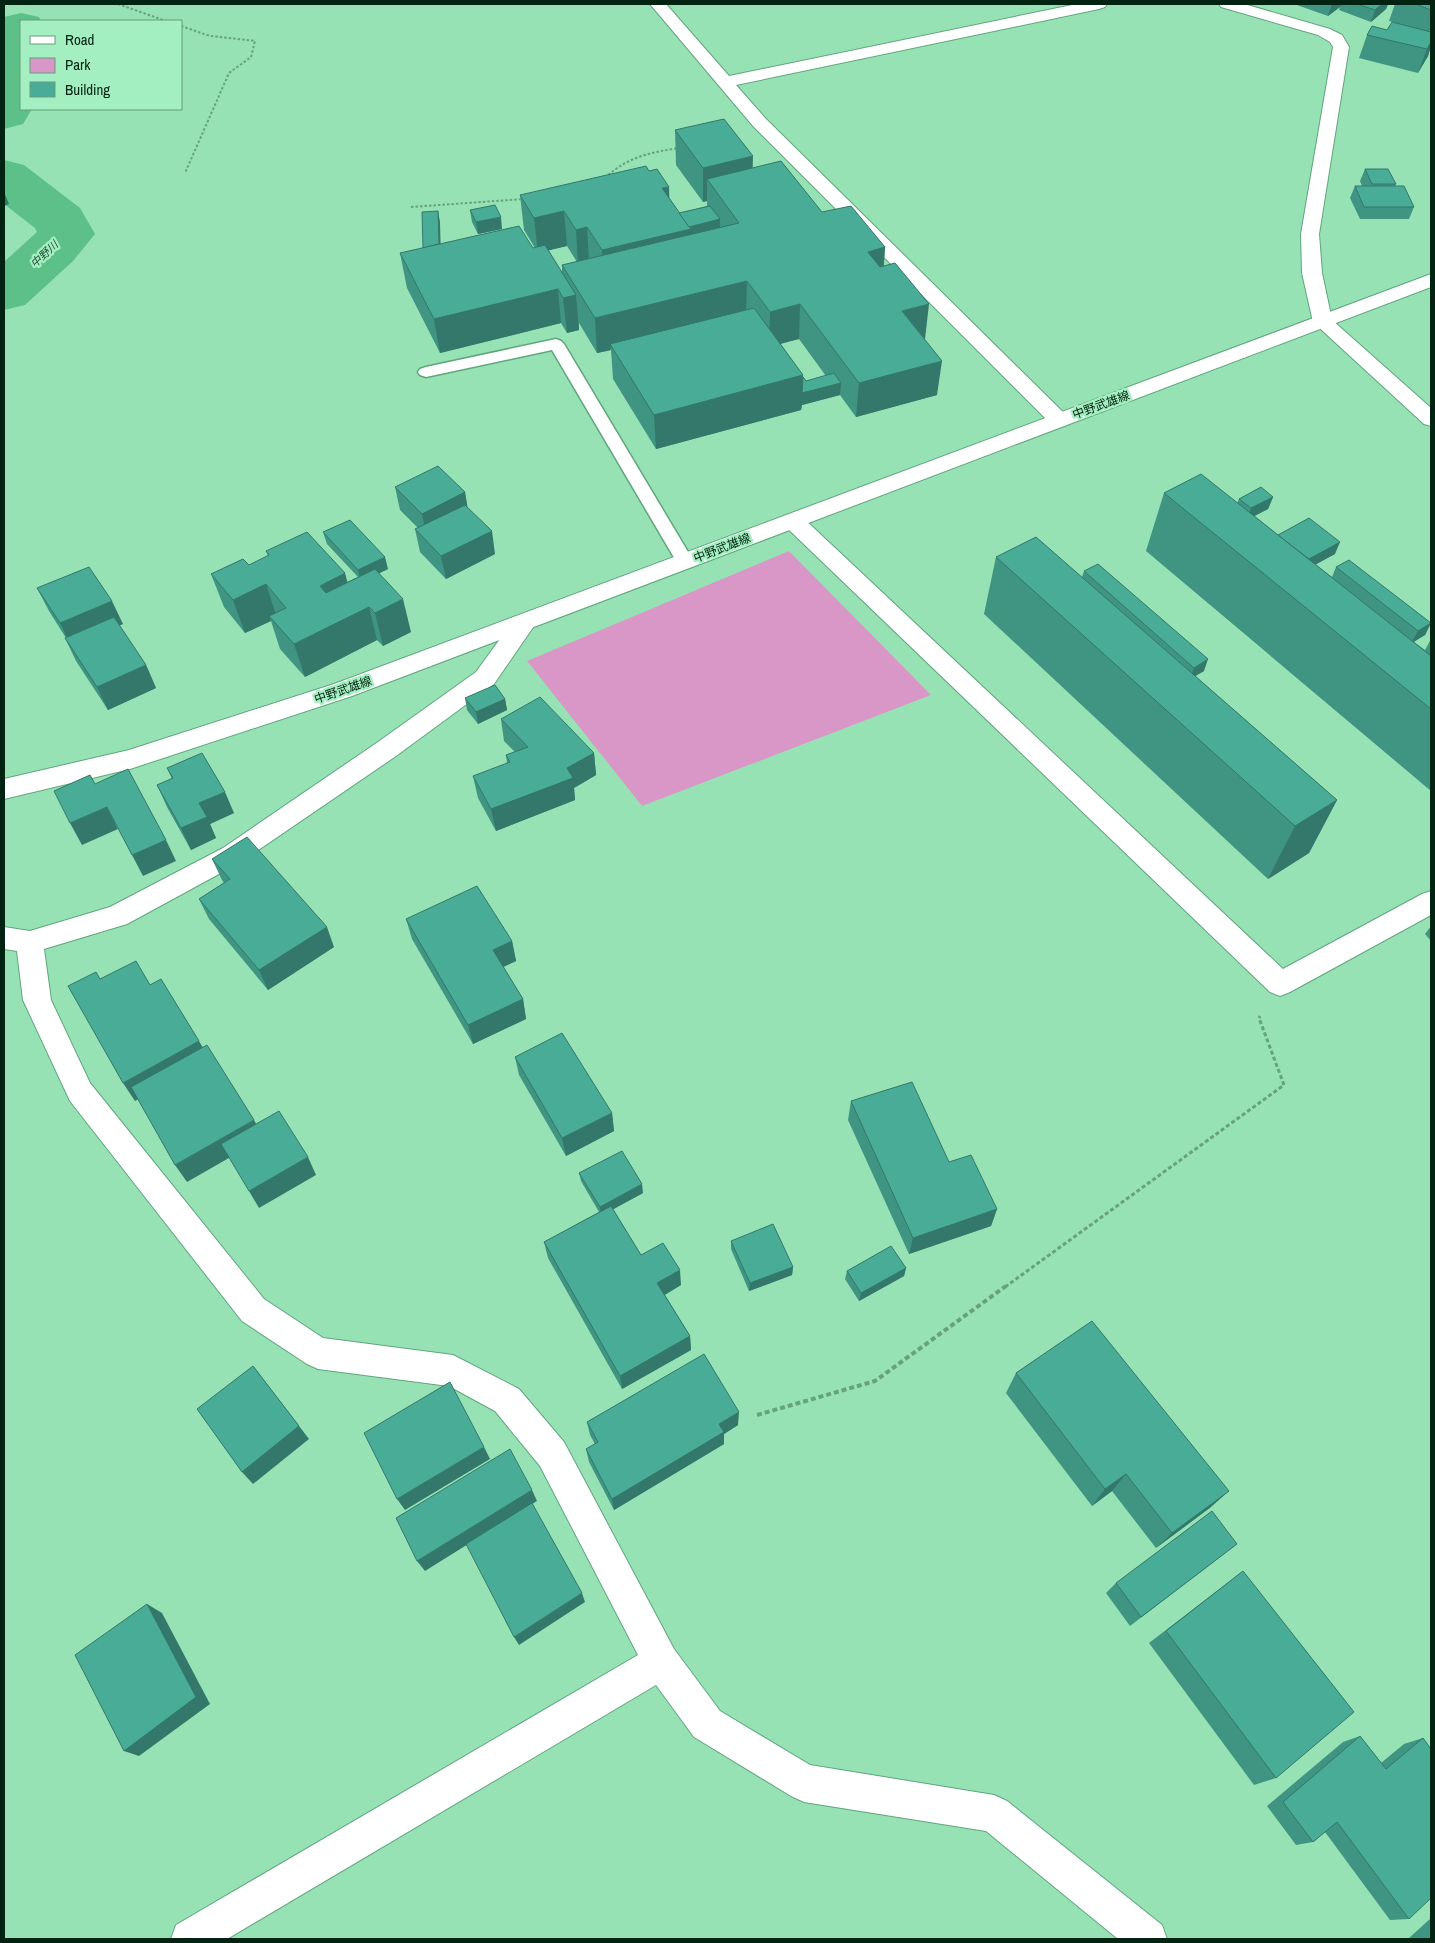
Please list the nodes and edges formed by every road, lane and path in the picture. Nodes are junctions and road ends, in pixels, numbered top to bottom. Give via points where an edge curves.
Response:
1 (118, 4) edge
2 (658, 4) edge
3 (1099, 4) edge
4 (1227, 4) edge
5 (163, 20) edge
6 (182, 26) edge
7 (725, 82) junction
8 (686, 147) edge
9 (185, 173) dead end
10 (600, 182) edge
11 (526, 198) edge
12 (411, 207) dead end
13 (1431, 280) edge
14 (1323, 322) junction
15 (426, 372) dead end
16 (1431, 419) edge
17 (1059, 420) junction
18 (793, 521) junction
19 (685, 562) junction
20 (524, 623) junction
21 (4, 789) edge
22 (1431, 902) edge
23 (17, 940) edge
24 (1280, 984) junction
25 (757, 1415) dead end
26 (661, 1662) junction
27 (190, 1939) edge
28 (1148, 1939) edge

1 - 5 path
2 - 7 street
3 - 7 street
4 - 14 street via 1324,32 1336,39 1341,47 1310,234 1312,273
6 - 9 path via 210,36 255,41 251,57 229,73
7 - 17 street via 759,122
8 - 10 path via 647,152 617,166
11 - 12 path
13 - 14 street, 中野武雄線
14 - 16 street
14 - 17 street, 中野武雄線
15 - 19 lane via 556,344
17 - 18 street, 中野武雄線
18 - 19 street, 中野武雄線
18 - 24 street
19 - 20 street, 中野武雄線
20 - 21 street, 中野武雄線 via 343,690 130,759
20 - 23 street via 485,678 232,855 118,916
22 - 24 street
23 - 26 street via 37,1000 80,1092 254,1310 318,1353 453,1371 507,1400 552,1454
24 - 25 path via 1259,1018 1284,1084 875,1381
26 - 27 street
26 - 28 street via 706,1724 804,1783 994,1814

